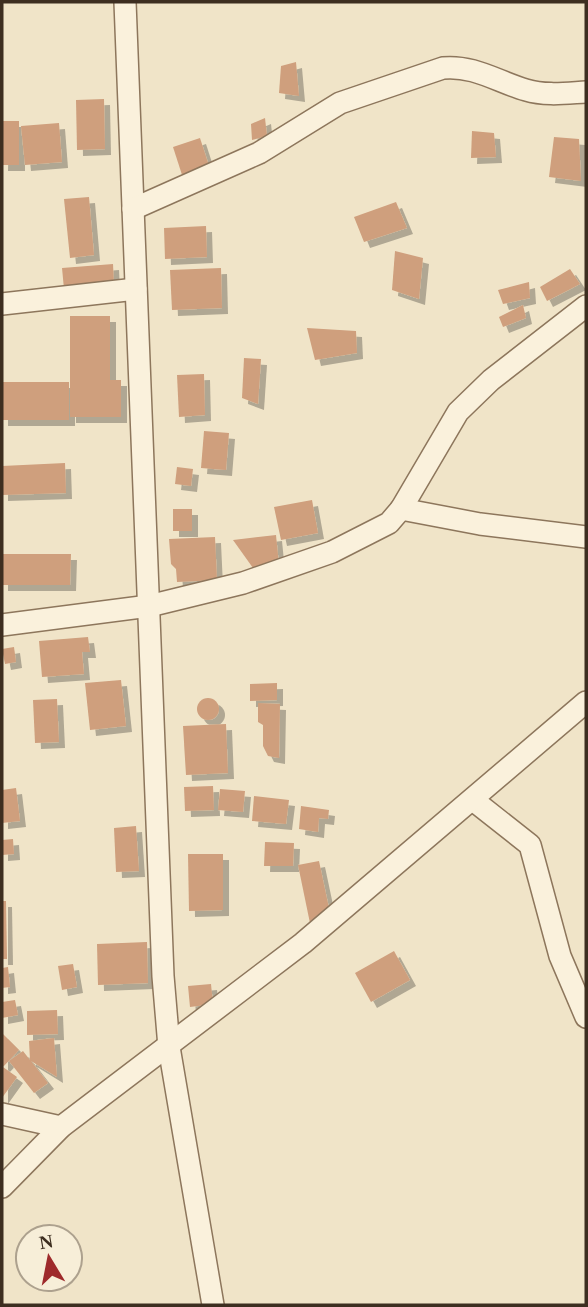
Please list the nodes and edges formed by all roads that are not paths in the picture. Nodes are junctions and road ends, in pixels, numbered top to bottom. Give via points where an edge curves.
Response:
1 (125, 2) edge
2 (586, 92) edge
3 (133, 209) junction
4 (136, 289) junction
5 (2, 304) edge
6 (586, 306) edge
7 (401, 509) junction
8 (586, 537) edge
9 (149, 606) junction
10 (2, 625) edge
11 (586, 702) edge
12 (473, 800) junction
13 (586, 1017) edge
14 (169, 1047) junction
15 (2, 1114) edge
16 (61, 1127) junction
17 (2, 1187) edge
18 (213, 1305) edge

1 - 3 street
2 - 3 street via 547,94 460,66 443,68 340,103 259,153
3 - 4 street
4 - 5 street
4 - 9 street
6 - 7 street via 491,380 458,412
7 - 8 street
7 - 9 street via 389,523 332,552 243,583
9 - 10 street
9 - 14 street
11 - 12 street
12 - 13 street via 530,845 560,956
12 - 14 street via 303,943
14 - 16 street
14 - 18 street
15 - 16 street
16 - 17 street

